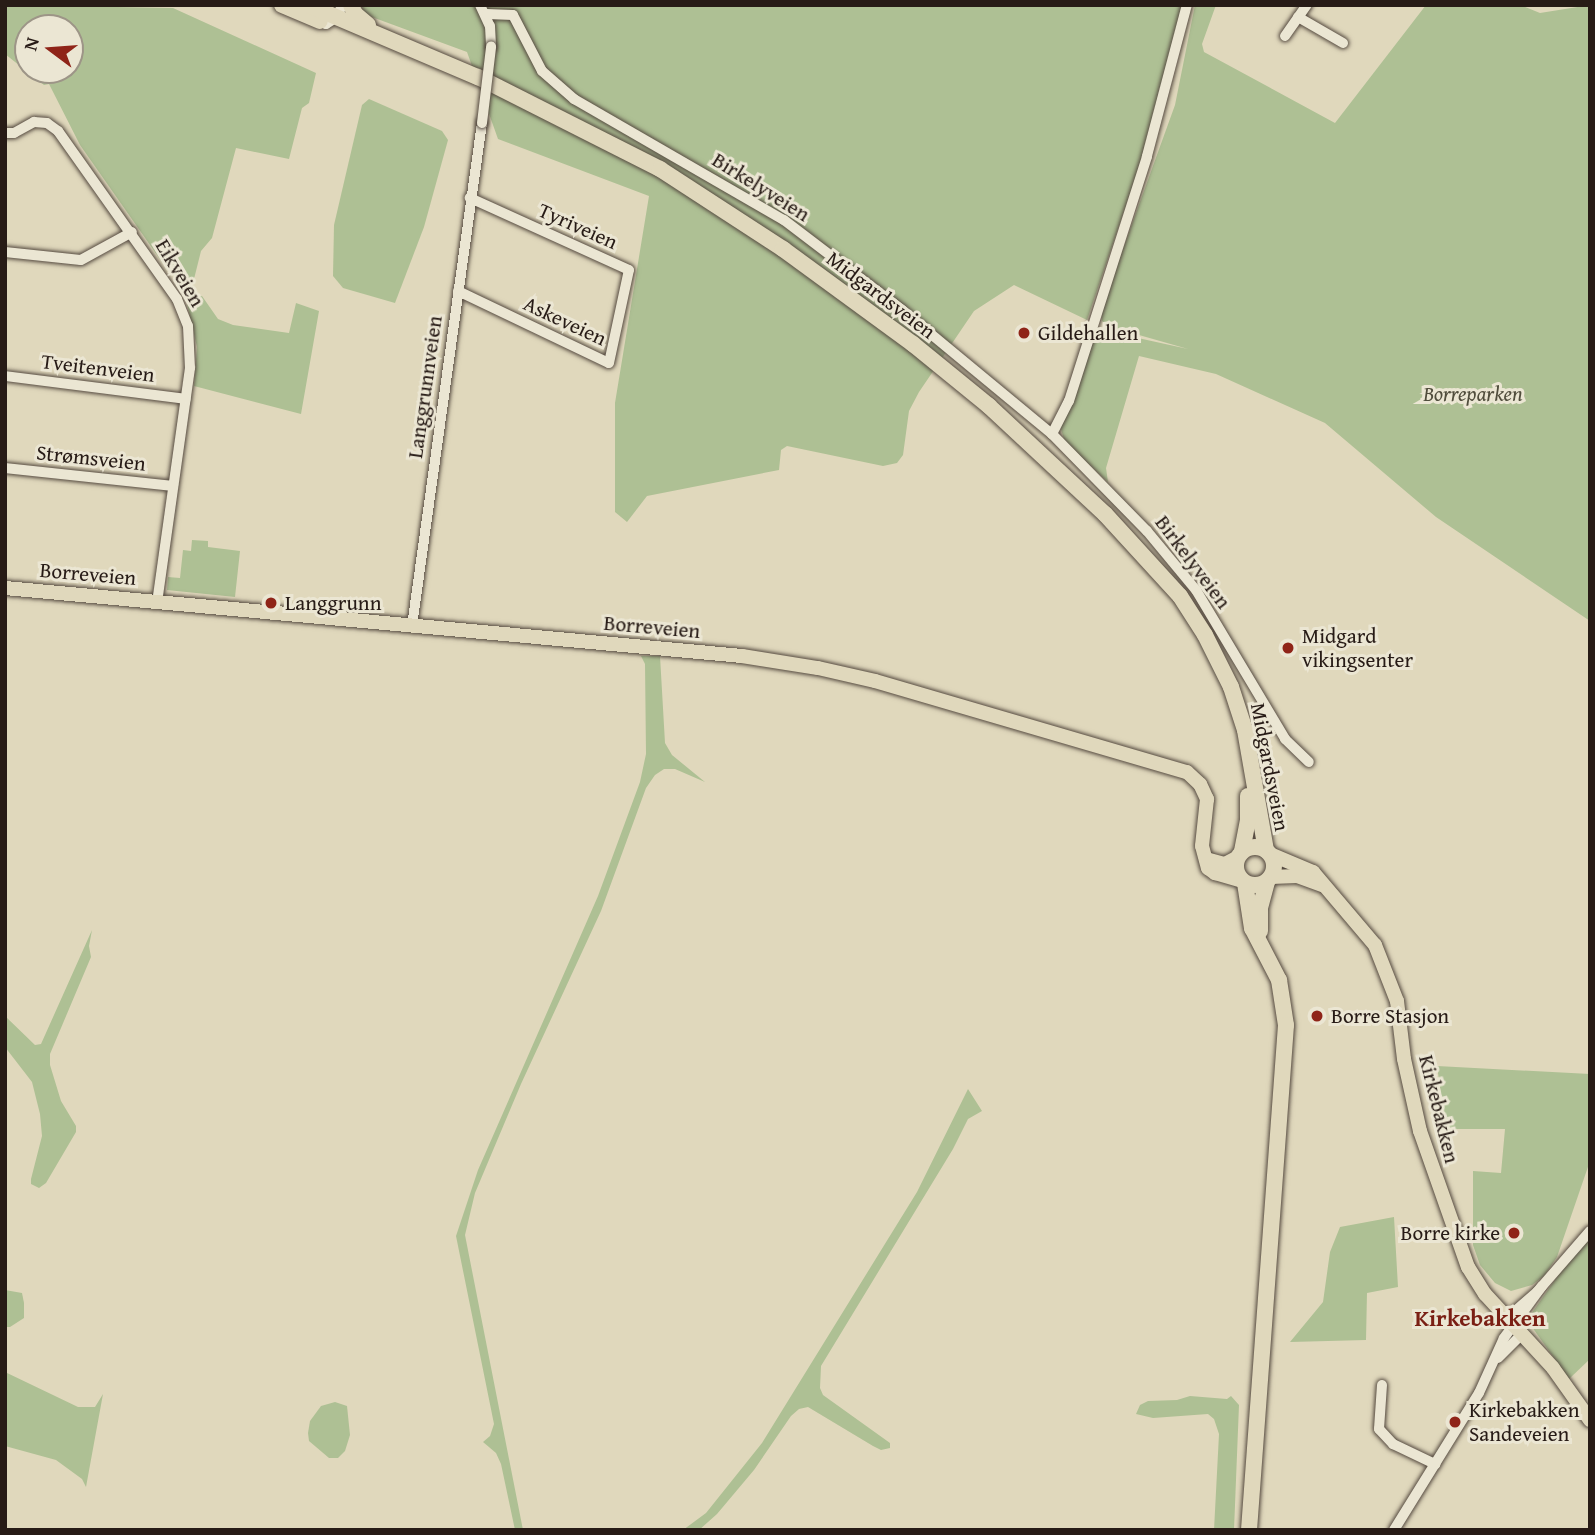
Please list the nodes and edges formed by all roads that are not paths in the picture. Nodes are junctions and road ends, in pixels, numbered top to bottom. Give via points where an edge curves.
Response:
1 (282, 5) edge
2 (308, 5) edge
3 (351, 5) edge
4 (1187, 5) edge
5 (1307, 5) edge
6 (484, 10) edge
7 (331, 13) edge
8 (1298, 17) junction
9 (382, 35) junction
10 (1284, 36) dead end
11 (1343, 43) dead end
12 (522, 99) junction
13 (5, 133) edge
14 (470, 198) junction
15 (132, 232) junction
16 (5, 252) edge
17 (458, 291) junction
18 (620, 314) joint
19 (5, 376) edge
20 (186, 399) junction
21 (1052, 435) junction
22 (5, 468) edge
23 (173, 486) junction
24 (1168, 587) junction
25 (5, 588) edge
26 (157, 601) junction
27 (412, 626) junction
28 (1309, 762) dead end
29 (1268, 852) junction
30 (1240, 854) junction
31 (1206, 859) junction
32 (1269, 880) junction
33 (1242, 881) junction
34 (1330, 888) junction
35 (1261, 944) junction
36 (1590, 1231) edge
37 (1515, 1326) junction
38 (1382, 1385) dead end
39 (1590, 1420) edge
40 (1434, 1464) junction
41 (1400, 1527) edge
42 (1249, 1530) edge

1 - 7 highway, Midgardsveien
2 - 7 highway, Midgardsveien
3 - 9 highway via 359,19
4 - 21 street via 1147,156 1069,401
5 - 8 street
6 - 14 street, Langgrunnveien, bridge via 491,47
6 - 21 street, Birkelyveien via 513,15 542,71 574,99 784,220 902,310
7 - 9 highway, Midgardsveien
7 - 12 highway, Midgardsveien
8 - 10 street
8 - 11 street
9 - 12 highway, Midgardsveien
12 - 24 highway, Midgardsveien via 640,158 733,215 913,344 1058,468 1120,529
13 - 15 street, Eikveien via 34,122 47,123 58,131
14 - 17 street, Langgrunnveien
14 - 18 street, Tyriveien via 629,270
15 - 16 street via 81,260
15 - 20 street, Eikveien via 177,299 188,326
17 - 18 street, Askeveien via 609,363
17 - 27 street, Langgrunnveien
19 - 20 street, Tveitenveien
20 - 23 street, Eikveien
21 - 28 street, Birkelyveien via 1147,531 1196,590 1285,739
22 - 23 street, Strømsveien
23 - 26 street, Eikveien
24 - 29 highway, Midgardsveien via 1180,596 1205,635 1237,704
24 - 30 highway, Midgardsveien via 1215,671 1242,748 1249,809
25 - 26 main road, Borreveien
26 - 27 main road, Borreveien
27 - 31 main road, Borreveien via 775,661 875,681 989,712 1187,772 1207,799 1202,846
29 - 30 highway via 1254,847
29 - 32 highway via 1274,865
29 - 34 main road, Kirkebakken via 1313,872
30 - 31 main road via 1225,864
30 - 33 highway via 1235,869
31 - 33 main road via 1215,873
32 - 33 highway via 1255,886
32 - 34 main road via 1297,876
32 - 35 highway via 1260,908
33 - 35 highway via 1252,928
34 - 37 main road, Kirkebakken via 1384,961 1397,1001 1411,1097 1432,1168 1468,1267 1485,1294
35 - 42 highway via 1279,980 1286,1025
36 - 37 street via 1542,1286
37 - 39 main road, Kirkebakken via 1553,1368
37 - 40 street
38 - 40 street via 1378,1429 1393,1444
40 - 41 street

